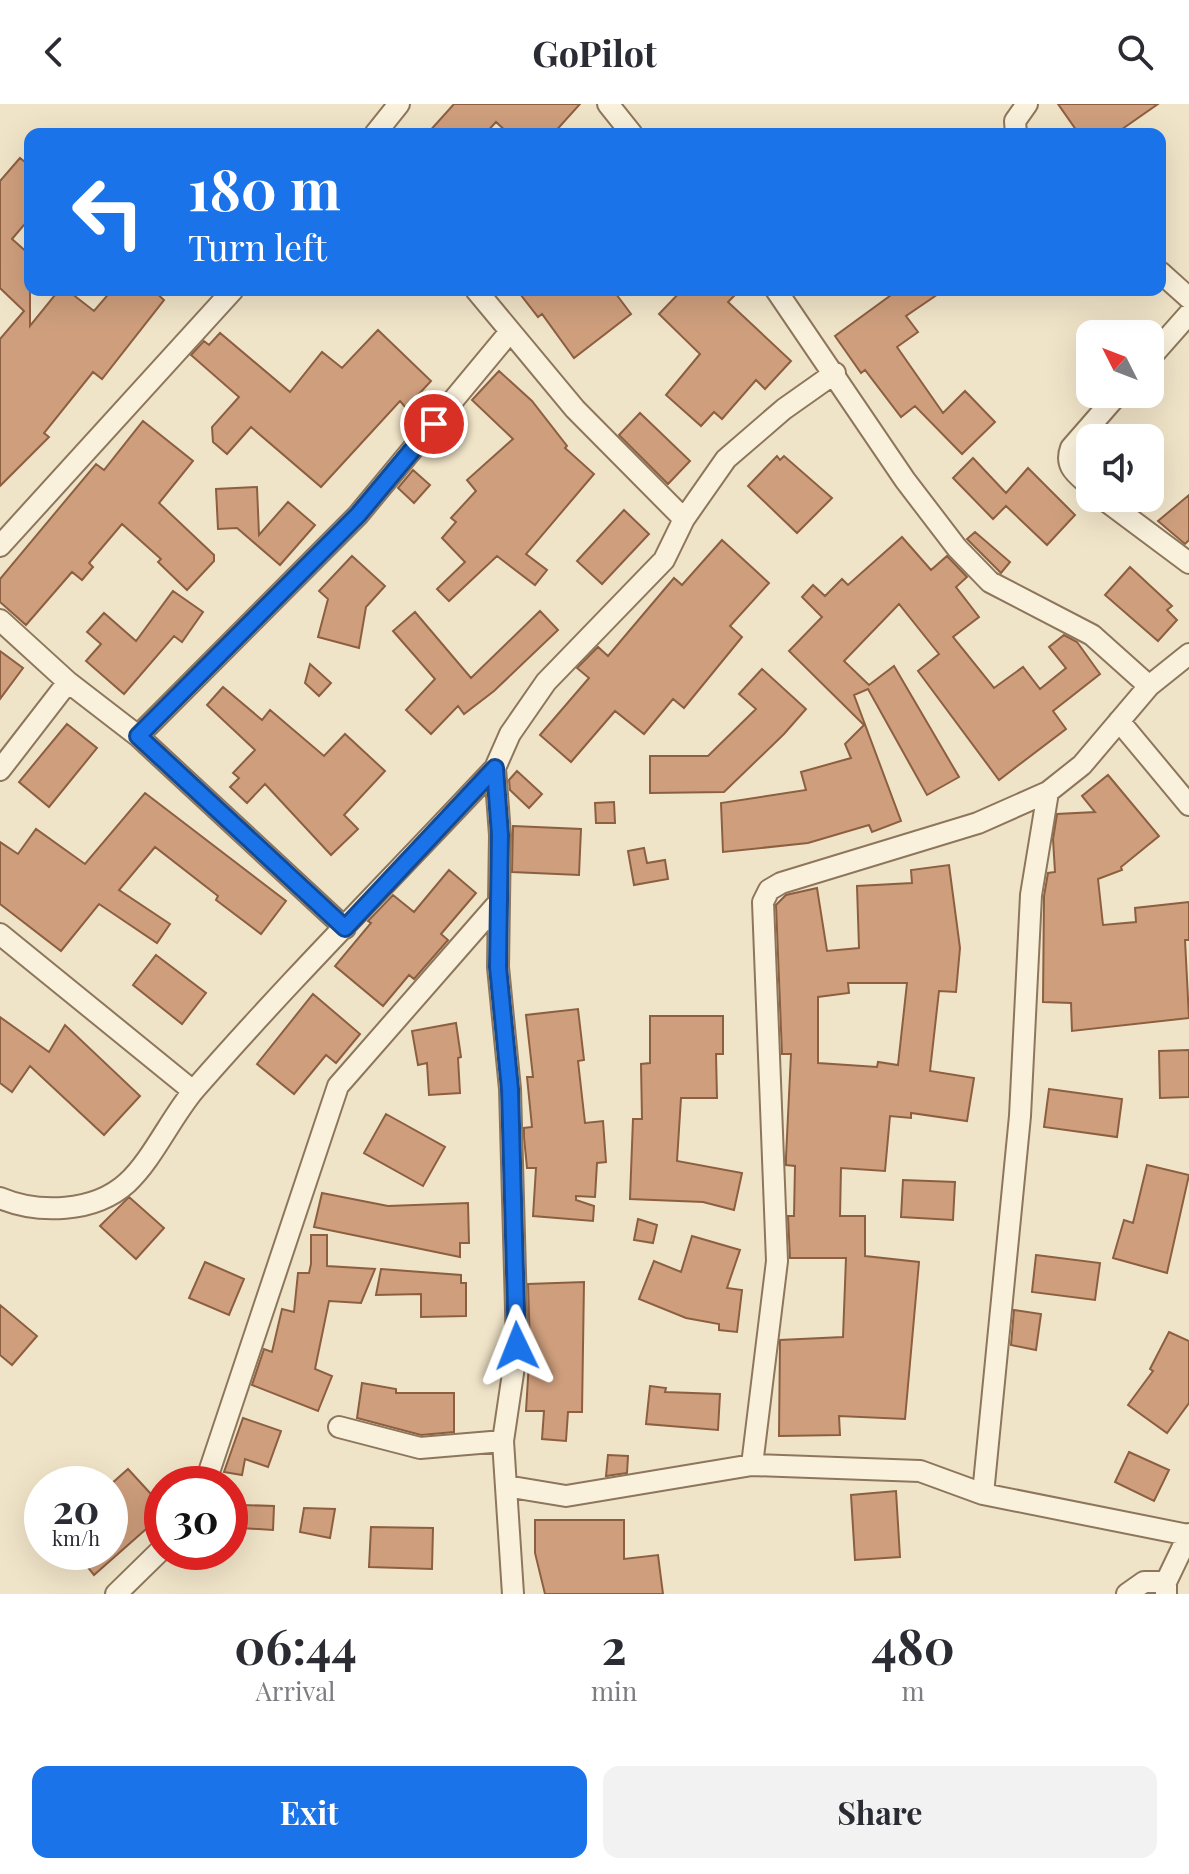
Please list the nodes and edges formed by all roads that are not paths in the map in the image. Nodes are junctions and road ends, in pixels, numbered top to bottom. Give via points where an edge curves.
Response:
1 (399, 104) edge
2 (608, 104) edge
3 (1027, 104) edge
4 (380, 128) edge
5 (627, 128) edge
6 (1016, 128) edge
7 (1166, 277) edge
8 (228, 296) edge
9 (481, 296) edge
10 (780, 296) edge
11 (1189, 298) edge
12 (1189, 314) edge
13 (509, 333) junction
14 (1164, 342) edge
15 (835, 373) junction
16 (1106, 408) edge
17 (1092, 424) edge
18 (1076, 442) edge
19 (1076, 473) edge
20 (1121, 512) edge
21 (684, 519) junction
22 (0, 546) edge
23 (1189, 563) edge
24 (0, 620) edge
25 (1189, 654) edge
26 (68, 682) junction
27 (1149, 686) junction
28 (1119, 721) junction
29 (138, 736) junction
30 (495, 768) junction
31 (0, 770) edge
32 (1048, 792) junction
33 (1189, 805) edge
34 (499, 902) junction
35 (345, 928) junction
36 (0, 934) edge
37 (193, 1091) junction
38 (0, 1198) edge
39 (339, 1427) dead end
40 (503, 1441) junction
41 (752, 1465) junction
42 (211, 1466) edge
43 (506, 1486) junction
44 (983, 1494) junction
45 (1188, 1534) edge
46 (144, 1567) edge
47 (1166, 1588) edge
48 (116, 1594) edge
49 (513, 1594) edge
50 (1127, 1594) edge

1 - 4 street
2 - 5 street
3 - 6 street
7 - 11 street
8 - 22 street
9 - 13 street
10 - 15 street
12 - 14 street
13 - 21 street via 575,409
13 - 29 street via 358,515
15 - 21 street via 726,459
15 - 27 street via 905,480 990,582 1092,635
16 - 17 street
18 - 19 street via 1067,459
20 - 23 street
21 - 30 street via 664,560 546,682 510,734
24 - 26 street
25 - 27 street
26 - 29 street
26 - 31 street
27 - 28 street
28 - 32 street via 1082,765
28 - 33 street
29 - 35 street
30 - 34 street
30 - 35 street
32 - 41 street via 978,823 781,883 763,902 777,1261
32 - 44 street via 1031,895 1020,1116
34 - 40 street via 517,1346
34 - 42 street via 338,1086
35 - 37 street
36 - 37 street
37 - 38 street via 127,1183 104,1197 55,1210
39 - 40 street via 420,1448
40 - 43 street
41 - 43 street via 566,1496
41 - 44 street via 920,1471
43 - 49 street
44 - 45 street
45 - 47 street
46 - 48 street
47 - 50 street via 1144,1582

